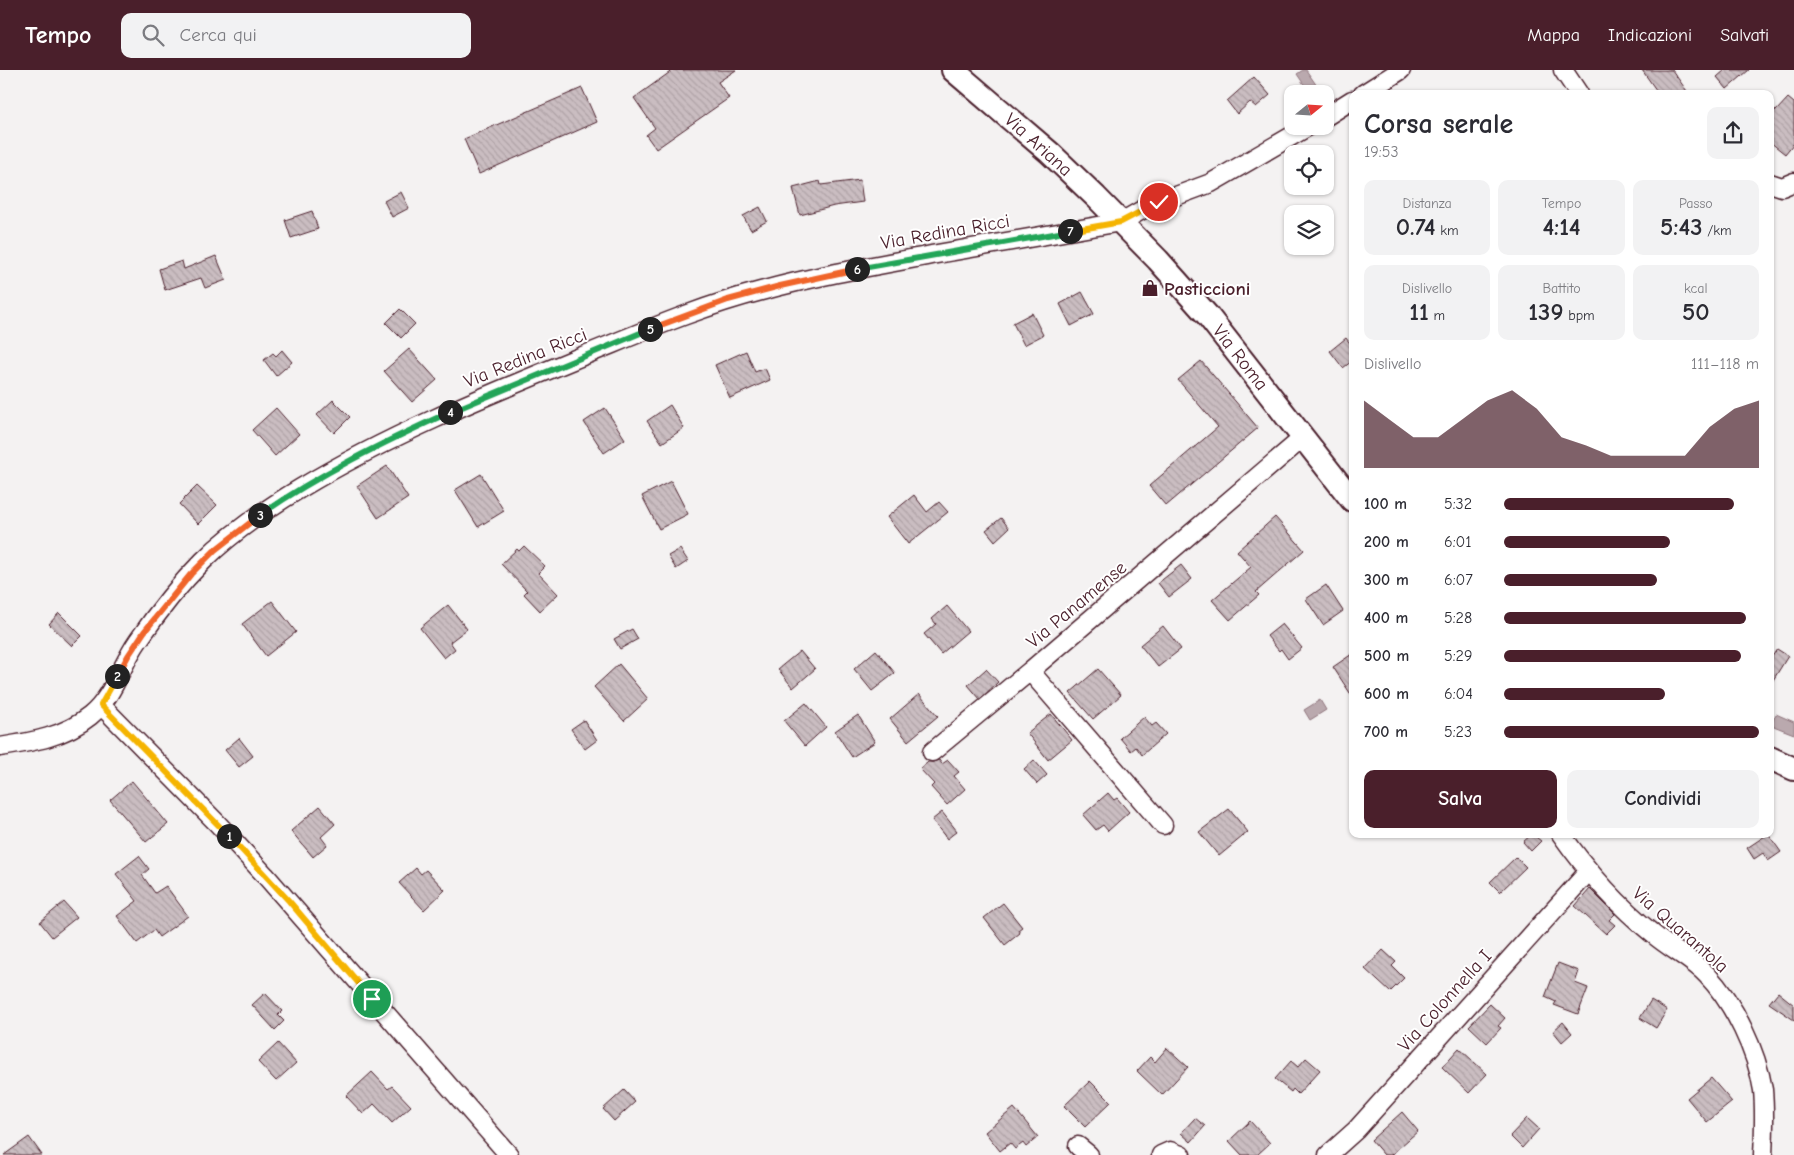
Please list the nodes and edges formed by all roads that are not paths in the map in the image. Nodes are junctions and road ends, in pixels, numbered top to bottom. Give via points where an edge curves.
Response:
1 (953, 70) edge
2 (1401, 70) edge
3 (1563, 70) edge
4 (1369, 90) edge
5 (1576, 90) edge
6 (1349, 102) edge
7 (1334, 111) edge
8 (1293, 135) edge
9 (1794, 182) edge
10 (1774, 184) edge
11 (1121, 222) junction
12 (1304, 437) junction
13 (1349, 496) edge
14 (1030, 671) junction
15 (101, 705) junction
16 (0, 747) edge
17 (932, 752) dead end
18 (1774, 760) edge
19 (1794, 769) edge
20 (1163, 825) dead end
21 (1564, 838) edge
22 (1589, 871) junction
23 (509, 1155) edge
24 (1161, 1155) edge
25 (1181, 1155) edge
26 (1328, 1155) edge
27 (1763, 1155) edge

1 - 11 main road, Via Ariana via 1032,137
2 - 4 street
3 - 5 street
6 - 7 street
8 - 11 street, Via Redina Ricci via 1202,187 1149,206
9 - 10 street via 1782,187
11 - 12 main road, Via Roma via 1208,316
11 - 15 street, Via Redina Ricci via 857,269 728,300 505,387 430,421 301,488 215,550 144,632
12 - 13 main road, Via Roma
12 - 14 street, Via Panamense
14 - 17 street
14 - 20 street, Via Panamense
15 - 16 street, Via Redina Ricci via 80,724 58,735
15 - 23 street via 266,875
18 - 19 main road
21 - 22 street, Via Quarantola
22 - 26 street, Via Colonnella I via 1356,1130
22 - 27 street, Via Quarantola via 1641,924 1702,970 1728,1004 1742,1029 1760,1077 1764,1106
24 - 25 street via 1170,1151

